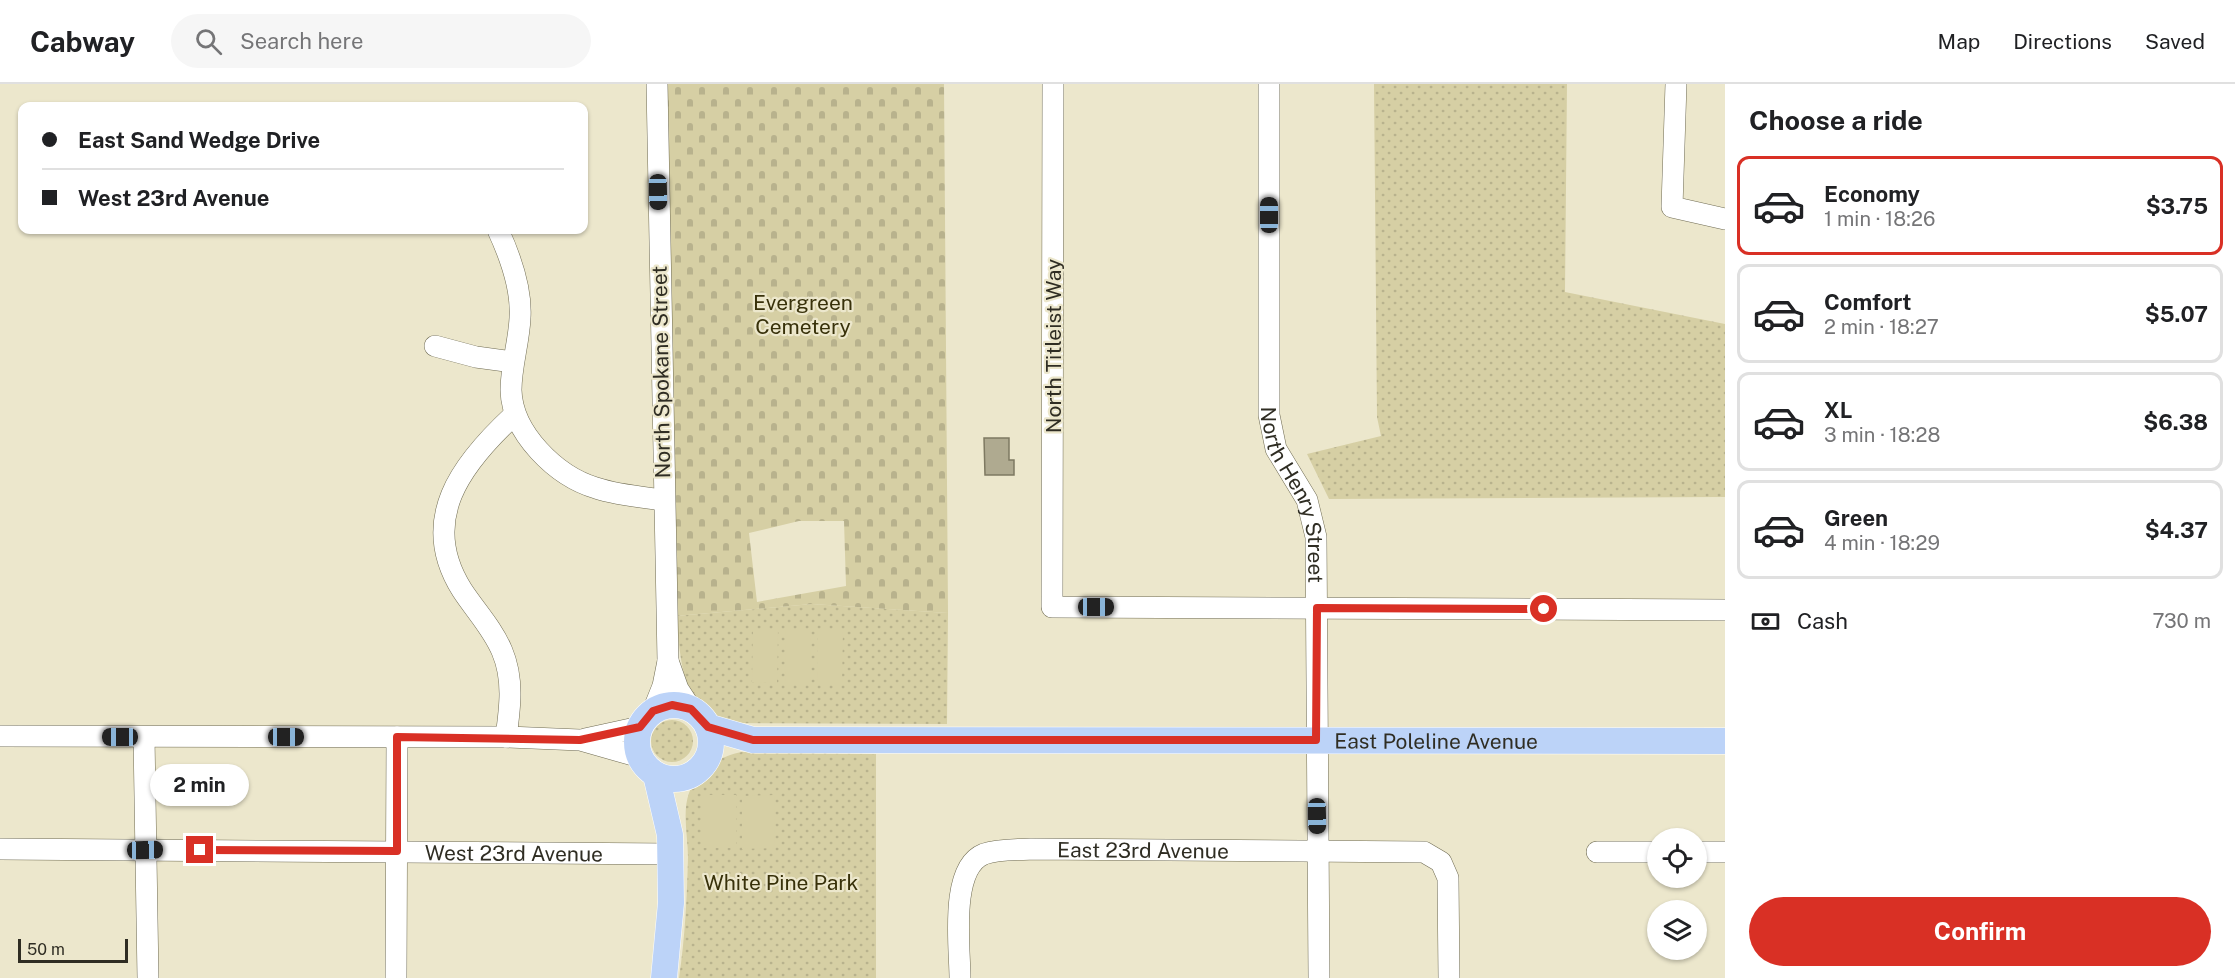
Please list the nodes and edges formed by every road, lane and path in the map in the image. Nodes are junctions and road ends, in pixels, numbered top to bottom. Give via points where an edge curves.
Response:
1 (657, 84) edge
2 (1053, 84) edge
3 (1269, 84) edge
4 (1676, 84) edge
5 (1725, 219) edge
6 (500, 234) edge
7 (435, 346) dead end
8 (513, 362) junction
9 (514, 415) junction
10 (663, 500) junction
11 (1317, 608) junction
12 (1725, 610) edge
13 (668, 661) junction
14 (699, 718) junction
15 (647, 719) junction
16 (0, 736) edge
17 (144, 737) junction
18 (397, 737) junction
19 (506, 737) junction
20 (580, 740) junction
21 (753, 740) junction
22 (1316, 740) junction
23 (1725, 741) edge
24 (648, 766) junction
25 (697, 770) junction
26 (670, 844) junction
27 (0, 849) edge
28 (145, 850) junction
29 (397, 851) junction
30 (1317, 852) junction
31 (1597, 852) dead end
32 (1647, 852) edge
33 (1707, 852) edge
34 (1725, 852) edge
35 (148, 978) edge
36 (396, 978) edge
37 (664, 978) edge
38 (960, 978) edge
39 (1319, 978) edge
40 (1449, 978) edge

1 - 10 street, North Spokane Street
2 - 11 street, North Titleist Way via 1052,607
3 - 11 street, North Henry Street via 1269,415 1276,449 1307,500 1313,521
4 - 5 street via 1672,207
6 - 8 street via 520,306
7 - 8 street
8 - 9 street
9 - 10 street via 524,434 544,455 576,479 596,488
9 - 19 street via 452,490 442,529 449,567 498,643 508,670 511,695
10 - 13 street, North Spokane Street
11 - 12 street
11 - 22 street, North Henry Street
13 - 14 street, North Spokane Street via 678,689
13 - 15 street, North Spokane Street via 663,686
14 - 15 main road via 672,705
14 - 21 main road, East Poleline Avenue
14 - 25 main road via 711,739 710,752
15 - 20 street
15 - 24 main road via 637,747
16 - 17 street
17 - 18 street
17 - 28 street
18 - 19 street
18 - 29 street
19 - 20 street
20 - 24 street
21 - 22 main road, East Poleline Avenue
21 - 25 main road, East Poleline Avenue via 728,748
22 - 23 main road, East Poleline Avenue
22 - 30 street, North Henry Street
24 - 25 main road via 672,779
24 - 26 main road
25 - 26 main road
26 - 29 street, West 23rd Avenue
26 - 37 main road via 669,945
27 - 28 street, West 23rd Avenue
28 - 29 street, West 23rd Avenue
28 - 35 street
29 - 36 street
30 - 38 street, East 23rd Avenue via 1031,849 985,854 974,861 961,888
30 - 39 street, North Henry Street
30 - 40 street, East 23rd Avenue via 1424,852 1441,862 1448,878
31 - 32 street
33 - 34 street

